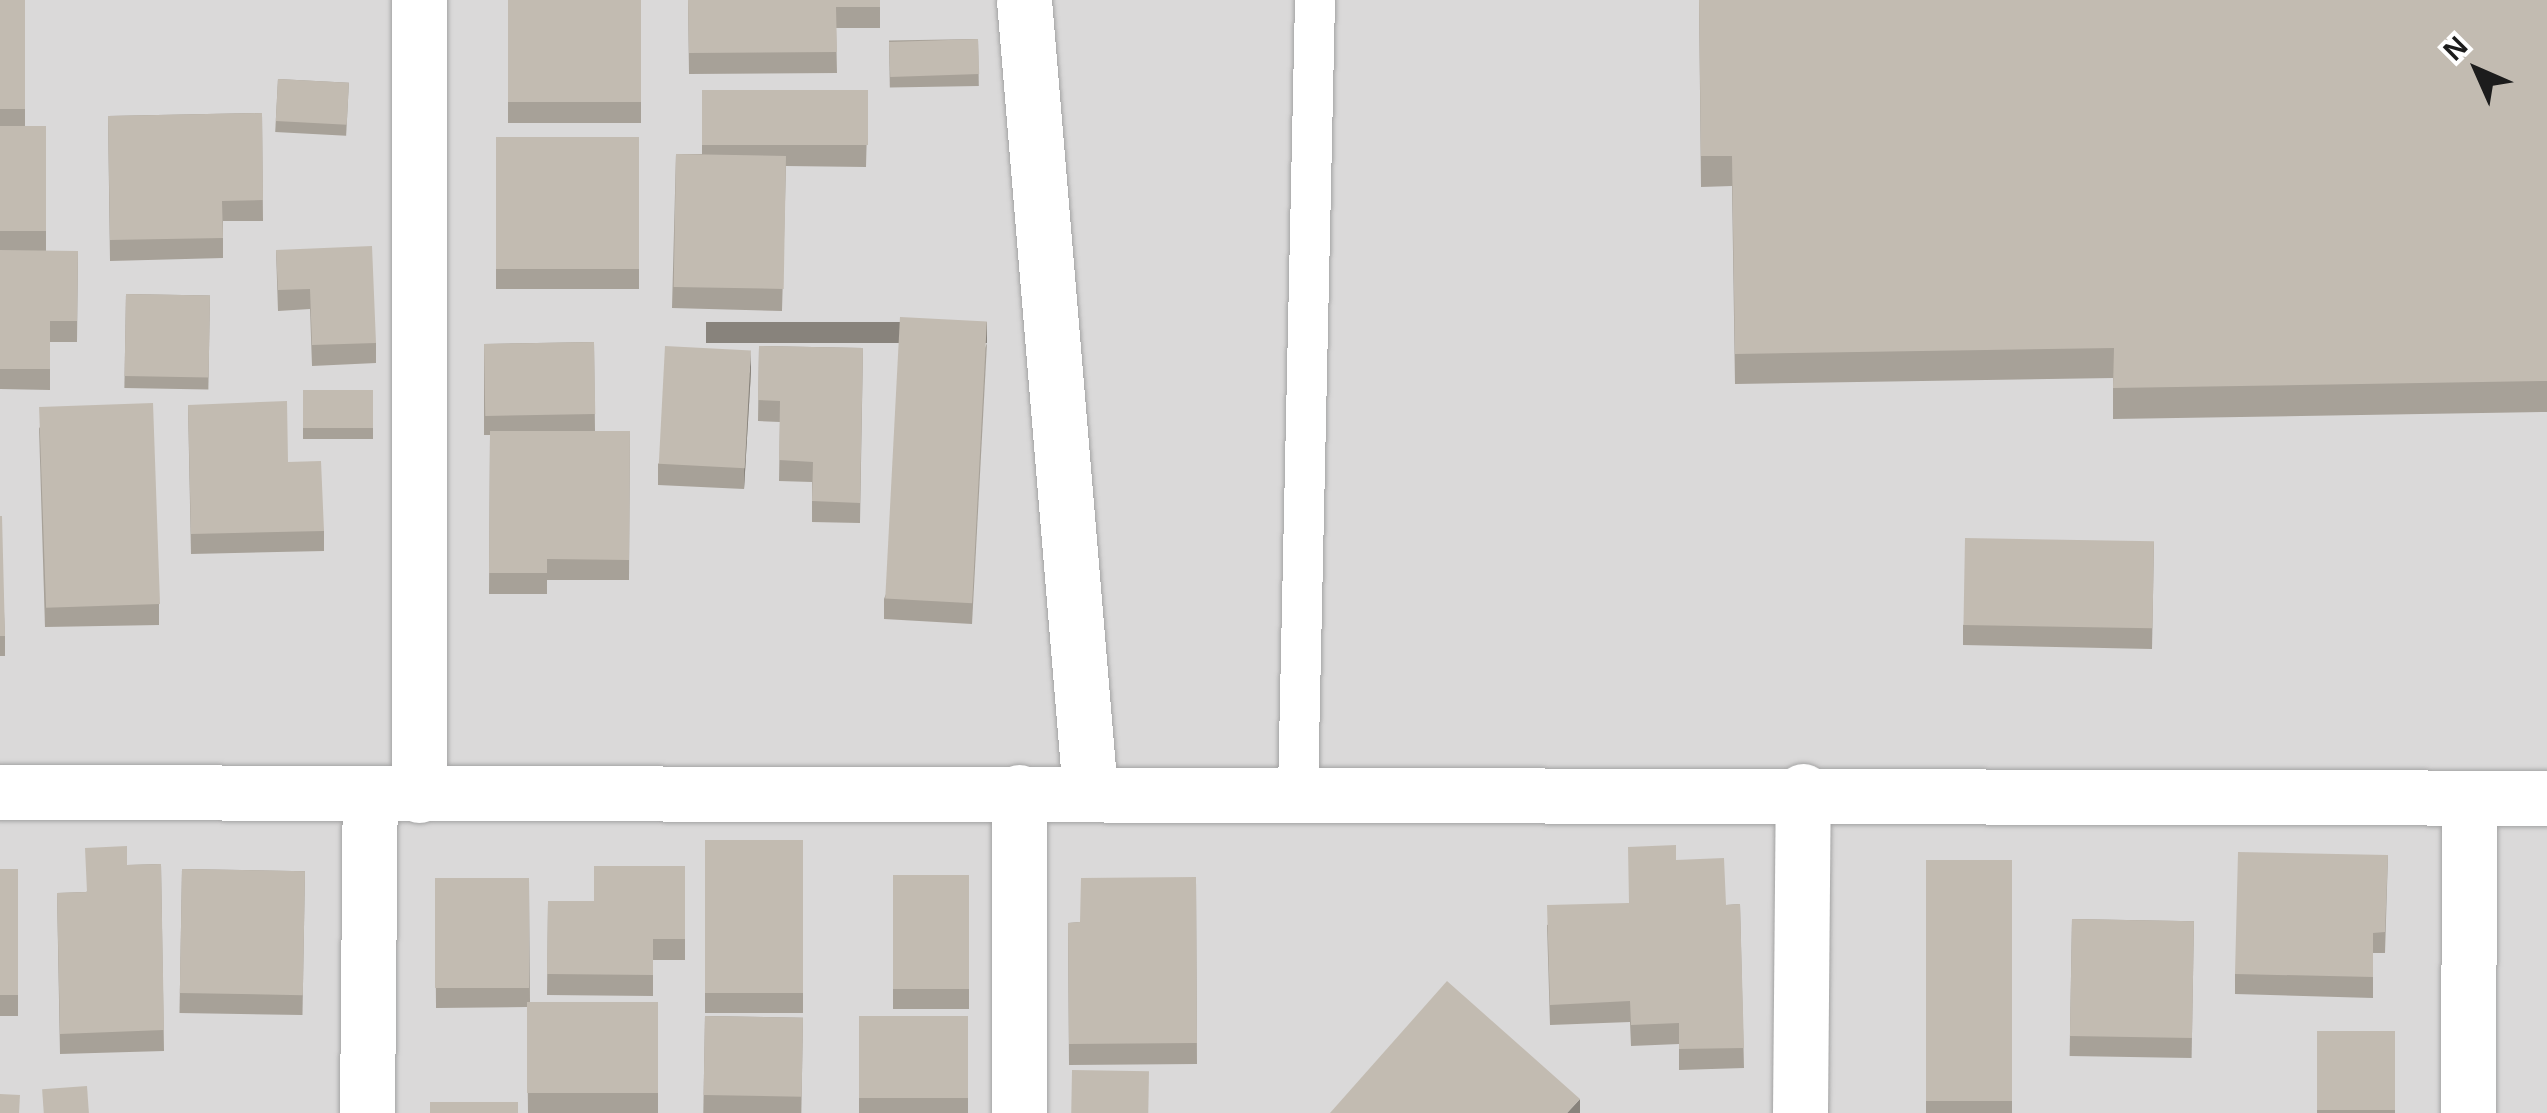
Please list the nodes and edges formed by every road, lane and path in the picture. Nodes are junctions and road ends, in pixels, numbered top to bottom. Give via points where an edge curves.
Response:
1 (419, 0) edge
2 (1024, 0) edge
3 (1315, 0) edge
4 (1804, 791) junction
5 (0, 792) edge
6 (1020, 792) junction
7 (1090, 792) junction
8 (1298, 792) junction
9 (394, 794) junction
10 (2469, 798) junction
11 (2547, 798) edge
12 (368, 1113) edge
13 (1018, 1113) edge
14 (1800, 1113) edge
15 (2468, 1113) edge

1 - 9 street
2 - 7 street
3 - 8 lane
4 - 8 street
4 - 10 street
4 - 14 street
5 - 9 street
6 - 7 street
6 - 9 street
6 - 13 street
7 - 8 street
9 - 12 street
10 - 11 street
10 - 15 street

